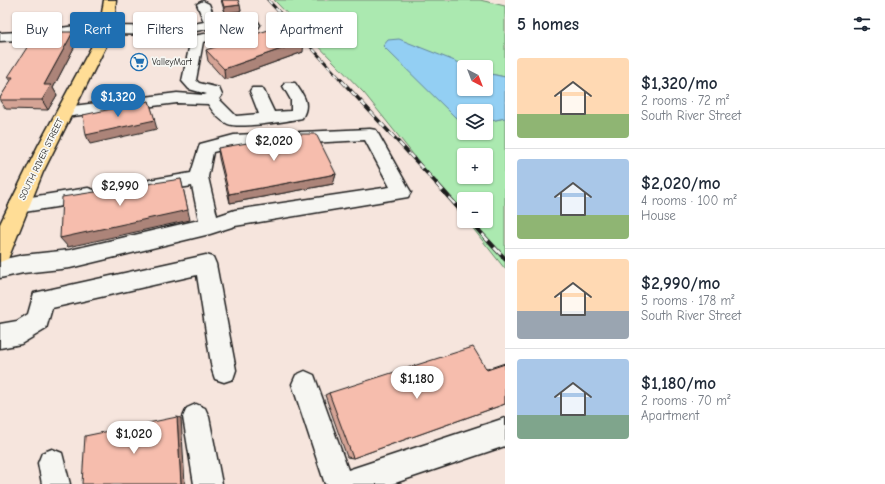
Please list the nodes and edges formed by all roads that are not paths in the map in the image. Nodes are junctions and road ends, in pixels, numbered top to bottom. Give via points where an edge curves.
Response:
1 (110, 0) edge
2 (203, 4) dead end
3 (108, 12) edge
4 (70, 32) edge
5 (197, 33) edge
6 (0, 36) edge
7 (98, 48) edge
8 (193, 48) edge
9 (290, 86) dead end
10 (257, 91) dead end
11 (211, 98) junction
12 (65, 112) junction
13 (269, 118) junction
14 (194, 178) junction
15 (135, 188) edge
16 (104, 193) edge
17 (18, 206) junction
18 (210, 226) junction
19 (0, 252) edge
20 (0, 269) edge
21 (0, 336) edge
22 (224, 370) dead end
23 (305, 384) dead end
24 (196, 417) dead end
25 (505, 432) edge
26 (208, 484) edge
27 (339, 484) edge
28 (349, 484) edge

1 - 3 main road, SOUTH RIVER STREET
2 - 5 street via 211,24
4 - 6 street
7 - 12 main road, SOUTH RIVER STREET
8 - 11 street via 189,81 194,86 214,91 215,95
9 - 13 street via 301,103 298,114
10 - 13 street
11 - 12 street via 177,98
11 - 13 street via 220,112 234,121
12 - 17 main road, SOUTH RIVER STREET
14 - 15 street
14 - 18 street
14 - 18 street via 206,148 234,141 370,134 402,192 235,218
16 - 17 street
17 - 19 main road, SOUTH RIVER STREET
18 - 20 street via 70,259
21 - 22 street via 21,332 38,321 42,300 206,264
23 - 27 street
24 - 26 street
25 - 28 street

